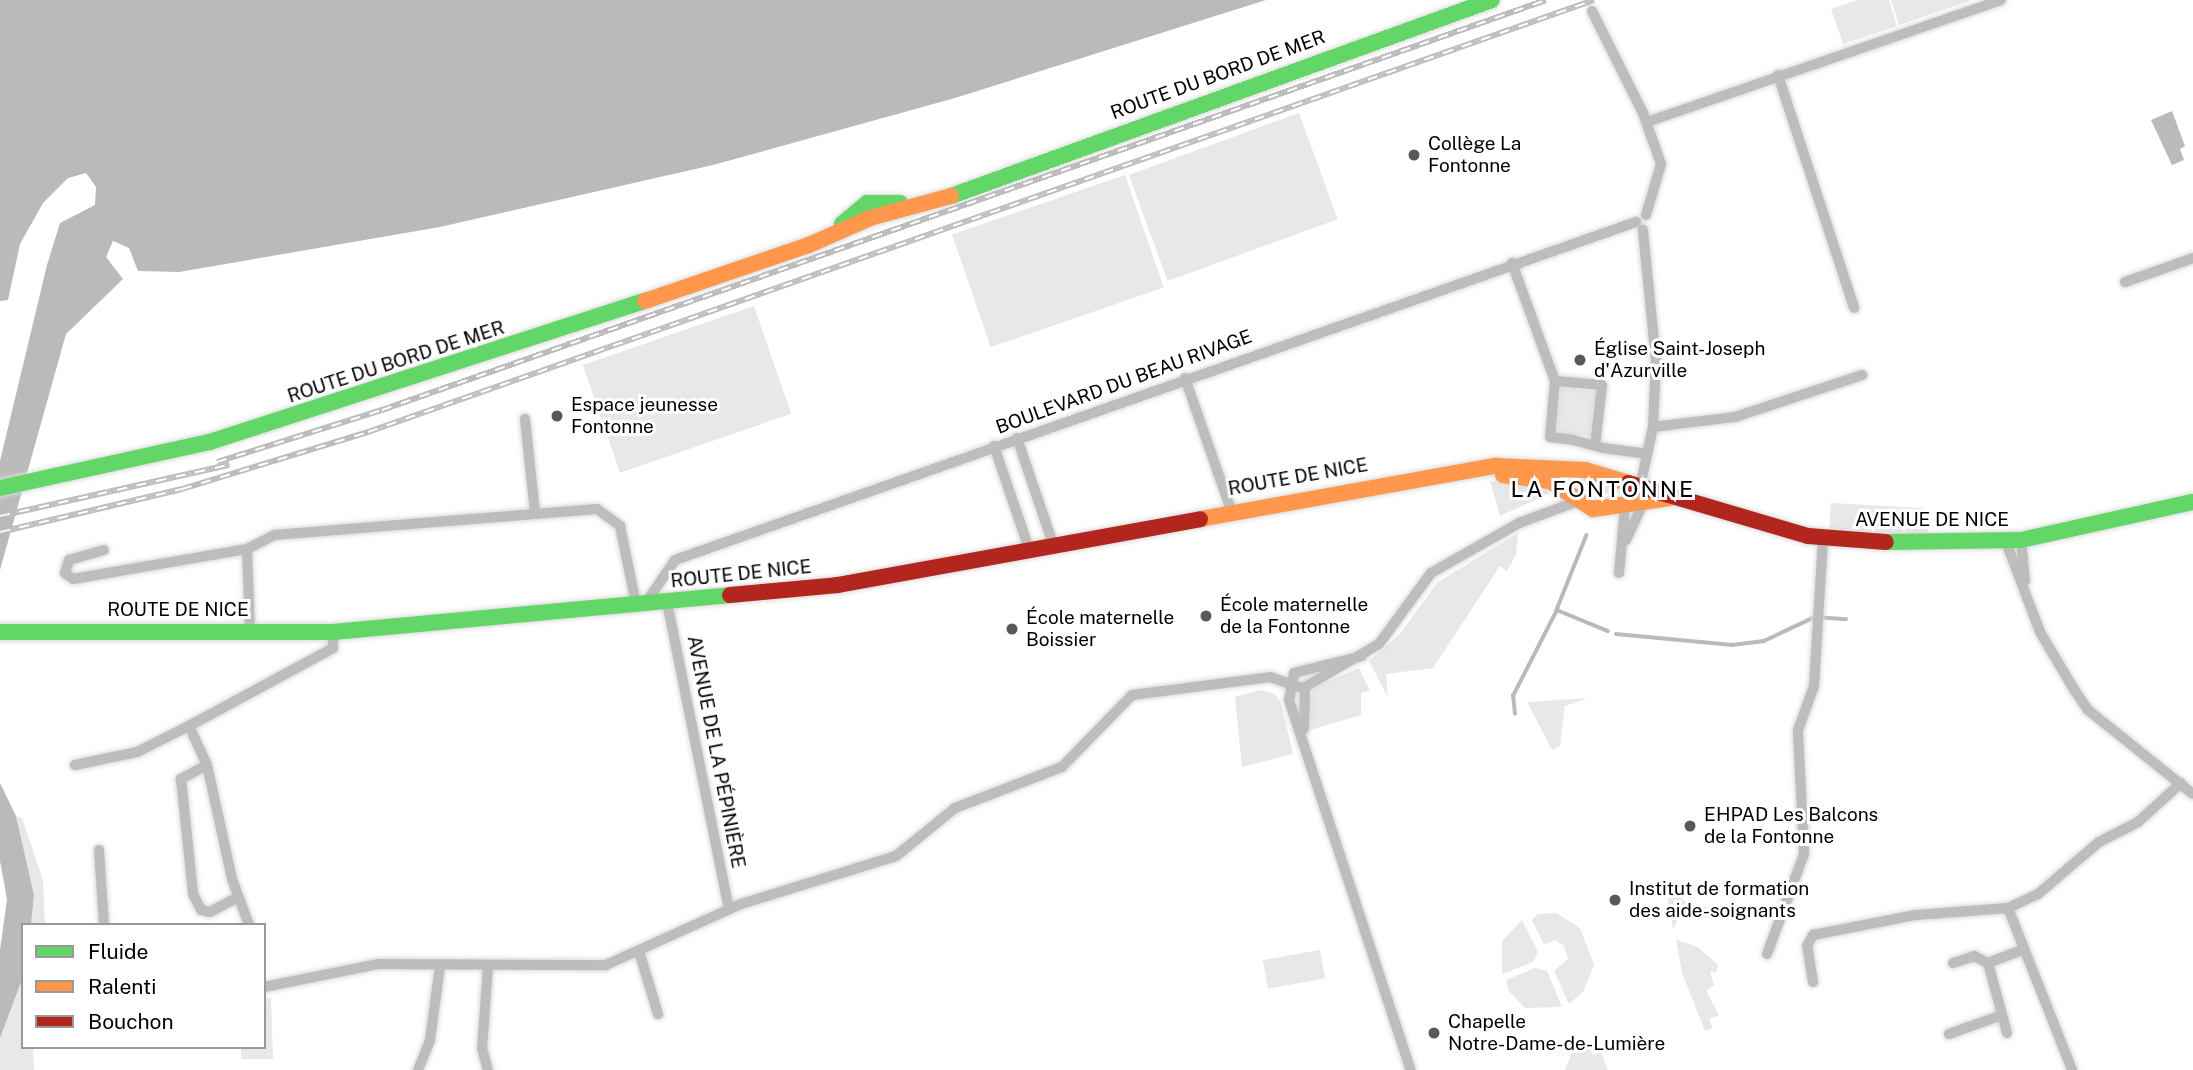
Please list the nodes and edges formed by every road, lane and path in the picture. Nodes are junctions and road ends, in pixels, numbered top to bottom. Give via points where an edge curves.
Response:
1 (1492, 0) edge
2 (2001, 0) edge
3 (1592, 10) dead end
4 (1778, 75) junction
5 (1647, 122) junction
6 (1639, 226) junction
7 (2193, 258) edge
8 (1512, 263) junction
9 (2125, 282) dead end
10 (1853, 308) dead end
11 (1862, 375) dead end
12 (1185, 378) junction
13 (1555, 382) junction
14 (525, 419) dead end
15 (1653, 427) junction
16 (1018, 442) junction
17 (1595, 445) junction
18 (995, 450) junction
19 (1648, 454) junction
20 (1477, 470) junction
21 (1602, 476) junction
22 (1640, 487) junction
23 (0, 488) edge
24 (1564, 490) junction
25 (1672, 497) junction
26 (1578, 501) junction
27 (2193, 502) edge
28 (1643, 504) junction
29 (1625, 507) junction
30 (1607, 508) junction
31 (1231, 510) junction
32 (1547, 511) junction
33 (535, 513) junction
34 (1823, 538) junction
35 (1626, 540) junction
36 (2014, 541) junction
37 (1053, 544) junction
38 (247, 549) junction
39 (1029, 549) junction
40 (104, 550) dead end
41 (1619, 573) dead end
42 (667, 602) junction
43 (640, 604) junction
44 (250, 631) junction
45 (3, 632) edge
46 (332, 632) junction
47 (1362, 656) junction
48 (1289, 682) junction
49 (1304, 689) junction
50 (189, 726) junction
51 (75, 765) dead end
52 (206, 765) junction
53 (2181, 783) junction
54 (2193, 794) edge
55 (1325, 813) junction
56 (99, 850) dead end
57 (238, 897) junction
58 (2008, 908) junction
59 (729, 909) junction
60 (104, 923) edge
61 (248, 923) edge
62 (2024, 949) junction
63 (639, 951) junction
64 (1767, 954) dead end
65 (1953, 963) dead end
66 (1988, 963) junction
67 (440, 966) junction
68 (488, 967) junction
69 (1813, 982) dead end
70 (266, 987) edge
71 (658, 1014) dead end
72 (2002, 1015) junction
73 (2007, 1033) dead end
74 (1949, 1034) dead end
75 (418, 1070) edge
76 (488, 1070) edge
77 (1411, 1070) edge
78 (2072, 1070) edge

1 - 23 main road, ROUTE DU BORD DE MER via 958,190 871,212 796,247 303,416
2 - 4 street
3 - 5 street
4 - 5 street
4 - 10 street
5 - 6 street via 1661,164 1646,215 1651,225
6 - 8 street, BOULEVARD DU BEAU RIVAGE
6 - 15 street via 1656,361
7 - 9 street
8 - 12 street, BOULEVARD DU BEAU RIVAGE
8 - 13 street
11 - 15 street via 1735,417
12 - 16 street, BOULEVARD DU BEAU RIVAGE
12 - 31 street
13 - 17 street via 1550,437
13 - 17 street via 1602,385
14 - 33 street
15 - 19 street
16 - 18 street, BOULEVARD DU BEAU RIVAGE
16 - 37 street
17 - 19 street
18 - 39 street
18 - 43 street, BOULEVARD DU BEAU RIVAGE via 675,559
19 - 22 street
20 - 21 main road, AVENUE DE NICE via 1568,467
20 - 24 main road, AVENUE DE NICE via 1550,481
20 - 31 main road, ROUTE DE NICE
21 - 22 main road, AVENUE DE NICE
21 - 24 main road via 1583,476
22 - 25 main road, AVENUE DE NICE
22 - 28 main road
22 - 30 main road via 1626,502
24 - 26 main road, AVENUE DE NICE
24 - 32 street
25 - 28 main road, AVENUE DE NICE
25 - 34 main road, AVENUE DE NICE
26 - 30 main road, AVENUE DE NICE
26 - 32 street
27 - 36 main road, AVENUE DE NICE
28 - 29 main road, AVENUE DE NICE
28 - 35 street
29 - 30 main road, AVENUE DE NICE
29 - 35 street
31 - 37 main road, ROUTE DE NICE
32 - 47 street via 1432,573 1379,645
33 - 38 street via 274,535
33 - 43 street via 607,513 620,526
34 - 36 main road, AVENUE DE NICE
34 - 64 street via 1814,686 1798,730 1804,854
35 - 41 street
36 - 53 street via 2040,632 2088,710
37 - 39 main road, ROUTE DE NICE
38 - 40 street via 73,579 65,573 69,560
38 - 44 street
39 - 42 main road, ROUTE DE NICE via 838,585
42 - 43 main road, ROUTE DE NICE
42 - 59 street, AVENUE DE LA PÉPINIÈRE
43 - 46 main road, ROUTE DE NICE
44 - 45 main road, ROUTE DE NICE
44 - 46 main road, ROUTE DE NICE
46 - 50 street via 333,648
47 - 48 street via 1294,673
47 - 49 street
48 - 49 street
48 - 55 street via 1295,723
48 - 59 street via 1270,677 1132,695 1062,767 955,808 896,856 803,881
49 - 55 street via 1302,721
50 - 51 street via 137,751
50 - 52 street
52 - 57 street
52 - 57 street via 181,779 193,894 201,910 210,912
53 - 54 street
53 - 58 street via 2138,822 2099,842 2038,894
55 - 77 street via 1372,939
56 - 60 street
57 - 61 street
58 - 62 street
58 - 69 street via 1916,915 1813,935 1807,946
59 - 63 street
62 - 66 street
62 - 78 street
63 - 68 street via 591,969
63 - 71 street
65 - 66 street via 1973,957
66 - 72 street
67 - 68 street
67 - 70 street via 377,964
67 - 75 street via 430,1040
68 - 76 street via 482,1048
72 - 73 street
72 - 74 street

